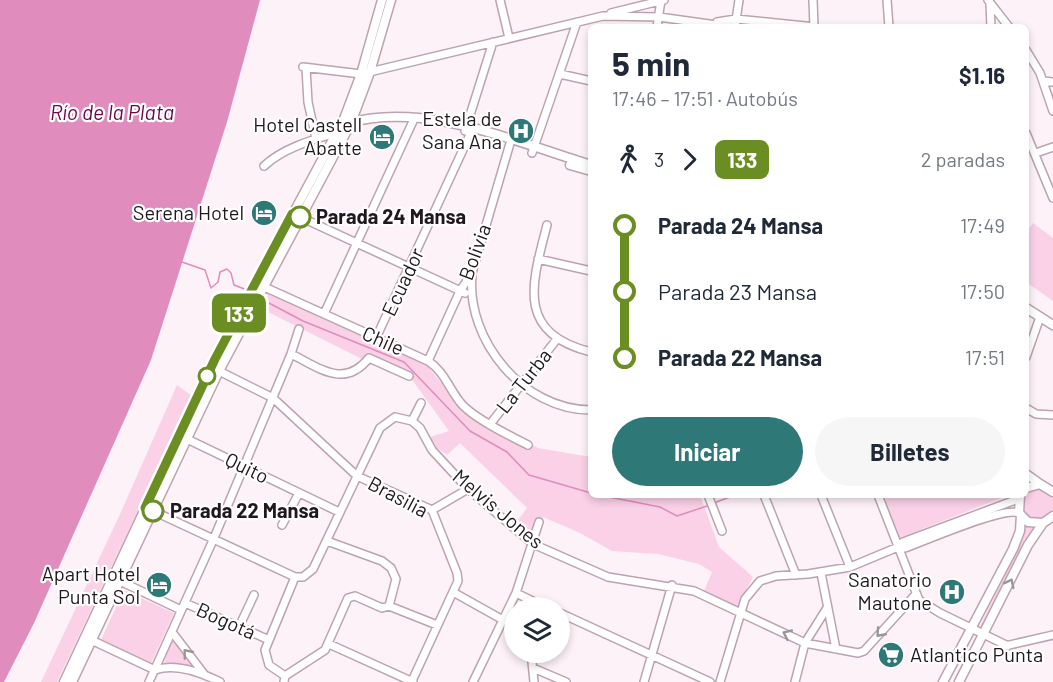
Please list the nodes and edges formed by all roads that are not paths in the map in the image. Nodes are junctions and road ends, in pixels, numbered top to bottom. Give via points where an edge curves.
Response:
1 (382, 0) edge
2 (391, 0) edge
3 (500, 0) edge
4 (662, 0) edge
5 (739, 0) edge
6 (813, 0) edge
7 (887, 0) edge
8 (989, 0) edge
9 (603, 16) junction
10 (658, 17) junction
11 (577, 22) junction
12 (657, 24) edge
13 (734, 24) edge
14 (814, 24) edge
15 (889, 24) edge
16 (991, 24) edge
17 (1007, 24) edge
18 (509, 38) junction
19 (494, 42) junction
20 (1029, 57) edge
21 (365, 73) junction
22 (560, 75) junction
23 (588, 80) edge
24 (1043, 81) junction
25 (1053, 82) edge
26 (361, 99) junction
27 (1053, 111) edge
28 (367, 120) junction
29 (413, 121) junction
30 (344, 126) junction
31 (469, 130) junction
32 (316, 139) junction
33 (1029, 139) edge
34 (331, 142) junction
35 (511, 143) junction
36 (1053, 147) edge
37 (533, 150) junction
38 (1036, 153) junction
39 (588, 164) edge
40 (264, 166) dead end
41 (588, 170) edge
42 (1053, 198) edge
43 (296, 215) junction
44 (547, 225) dead end
45 (356, 243) junction
46 (538, 259) junction
47 (410, 268) junction
48 (588, 270) edge
49 (472, 273) junction
50 (256, 291) junction
51 (460, 291) junction
52 (470, 295) junction
53 (1029, 311) edge
54 (324, 314) junction
55 (1029, 315) edge
56 (1039, 320) junction
57 (1053, 325) edge
58 (299, 329) dead end
59 (1053, 332) edge
60 (376, 338) junction
61 (557, 339) junction
62 (1029, 343) edge
63 (588, 351) edge
64 (291, 354) junction
65 (428, 361) junction
66 (215, 369) junction
67 (409, 376) dead end
68 (521, 382) junction
69 (273, 398) junction
70 (420, 403) dead end
71 (588, 409) edge
72 (1029, 410) edge
73 (1053, 415) edge
74 (412, 421) junction
75 (491, 423) junction
76 (187, 439) junction
77 (528, 445) dead end
78 (243, 467) junction
79 (357, 476) junction
80 (1029, 476) edge
81 (1053, 483) edge
82 (1041, 484) junction
83 (1029, 487) edge
84 (468, 489) junction
85 (1053, 492) edge
86 (299, 493) junction
87 (709, 498) edge
88 (765, 498) edge
89 (822, 498) edge
90 (879, 498) edge
91 (1017, 498) edge
92 (1019, 498) edge
93 (149, 509) junction
94 (432, 510) junction
95 (339, 512) junction
96 (1020, 514) junction
97 (1053, 516) edge
98 (538, 522) dead end
99 (1043, 523) junction
100 (960, 524) junction
101 (282, 525) dead end
102 (722, 531) dead end
103 (214, 538) junction
104 (327, 541) junction
105 (533, 544) junction
106 (898, 547) junction
107 (850, 567) junction
108 (821, 573) junction
109 (795, 575) junction
110 (295, 577) junction
111 (120, 581) junction
112 (672, 585) junction
113 (453, 592) junction
114 (516, 593) junction
115 (254, 595) dead end
116 (915, 595) junction
117 (524, 597) edge
118 (185, 603) junction
119 (389, 606) junction
120 (827, 608) junction
121 (181, 610) junction
122 (740, 613) junction
123 (570, 618) edge
124 (503, 620) junction
125 (437, 625) junction
126 (239, 627) junction
127 (971, 631) junction
128 (172, 632) junction
129 (1053, 635) edge
130 (982, 637) junction
131 (88, 639) junction
132 (267, 639) junction
133 (805, 643) junction
134 (328, 644) junction
135 (836, 649) junction
136 (652, 656) junction
137 (532, 663) edge
138 (533, 668) junction
139 (155, 670) junction
140 (204, 674) junction
141 (284, 679) edge
142 (412, 681) edge
143 (64, 682) edge
144 (72, 682) edge
145 (149, 682) edge
146 (220, 682) edge
147 (473, 682) edge
148 (534, 682) edge
149 (566, 682) edge
150 (644, 682) edge
151 (710, 682) edge
152 (720, 682) edge
153 (795, 682) edge
154 (944, 682) edge
155 (959, 682) edge

1 - 21 main road
2 - 21 main road
3 - 18 street
4 - 9 street
4 - 10 street
5 - 13 street
6 - 14 street
7 - 15 street
8 - 16 street
8 - 17 street
9 - 10 street
9 - 11 street
10 - 12 street
10 - 13 street
11 - 18 street
11 - 22 street
18 - 19 street
19 - 21 street
19 - 31 street, Ecuador
20 - 24 street
21 - 26 main road
21 - 30 main road
21 - 32 street via 305,68
22 - 23 street
22 - 37 street
24 - 25 street
24 - 27 street
26 - 28 main road via 362,114
26 - 30 main road
28 - 29 main road
28 - 30 main road
29 - 30 main road
29 - 31 main road
29 - 45 street
30 - 34 main road
30 - 34 main road
31 - 35 main road
31 - 47 street, Ecuador
32 - 34 street
32 - 40 street
33 - 38 street
34 - 43 main road
35 - 37 main road
35 - 49 street, Bolivia
36 - 38 street
37 - 39 main road
37 - 41 main road
38 - 42 street
43 - 45 street
43 - 50 main road
44 - 46 street
45 - 47 street
45 - 54 street
46 - 48 street
46 - 61 street via 532,289 534,305
47 - 51 street
47 - 60 street, Ecuador
49 - 51 street, Bolivia
49 - 52 street
50 - 54 street, Chile
50 - 66 main road
51 - 52 street
51 - 65 street, Bolivia
52 - 68 street via 488,347
53 - 56 main road
54 - 60 street, Chile
55 - 56 main road
56 - 57 main road
56 - 59 main road
56 - 62 street
58 - 64 street
60 - 65 street, Chile
61 - 63 street
61 - 68 street, La Turba
64 - 67 street via 335,374 353,374 369,358
64 - 69 street
65 - 75 street, Chile via 470,412
66 - 69 street, Brasilia
66 - 76 main road
66 - 93 main road
68 - 71 street via 556,403
68 - 75 street, La Turba
69 - 78 street
69 - 79 street, Brasilia
70 - 74 street
72 - 73 street
74 - 79 street via 402,417 385,422
74 - 84 street, Melvis Jones
75 - 77 street, Chile
76 - 78 street, Quito
76 - 93 main road
78 - 86 street, Quito
78 - 103 street
79 - 94 street, Brasilia
79 - 95 street
80 - 82 main road
81 - 82 main road
82 - 83 main road
82 - 85 main road
84 - 94 street
84 - 105 street, Melvis Jones
86 - 95 street, Quito
86 - 101 street
87 - 102 street
88 - 109 street
89 - 107 street
90 - 106 street
91 - 100 street
92 - 96 main road
93 - 103 street
93 - 111 main road
93 - 131 main road
94 - 113 street, Brasilia via 457,573
95 - 104 street
96 - 99 main road via 1028,522
96 - 100 street via 1009,510
96 - 127 main road via 1020,531 1013,549
97 - 99 main road
98 - 105 street
130 -> 99 main road
100 - 106 street via 905,548
103 - 110 street
103 - 118 street
104 - 110 street via 313,569 303,577
104 - 119 street via 391,568 396,579
105 - 112 street, Melvis Jones via 608,577
105 - 114 street
106 - 107 street
106 - 116 street
107 - 108 street
108 - 109 street
108 - 120 street
109 - 122 street via 760,581 748,593
110 - 132 street
111 - 121 street, Bogotá
111 - 131 main road
112 - 122 street, Melvis Jones
112 - 136 street
113 - 124 street
113 - 125 street, Brasilia
114 - 117 street
114 - 124 street
115 - 126 street
116 - 127 street
116 -> 135 street, Melvis Jones via 864,651
118 - 121 street
118 - 126 street, Bogotá
119 - 125 street
119 - 134 street via 382,608 355,596 348,598
120 - 133 street
120 - 135 street
121 - 128 street
133 -> 122 street, Melvis Jones
122 - 152 street
123 - 136 street
124 - 147 street
125 - 142 street, Brasilia
126 - 132 street, Bogotá
127 - 130 street
127 - 154 main road
128 - 139 street
140 -> 128 street
129 - 130 street via 1008,646
130 - 155 main road
131 - 139 street
131 - 143 main road
131 - 144 main road
132 - 141 street via 267,661
133 - 135 street, Melvis Jones
133 - 153 street
134 - 141 street
134 - 142 street
136 - 150 street
136 - 151 street
137 - 138 street
138 - 148 street
138 - 149 street
139 - 140 street
139 - 145 street
140 - 146 street

